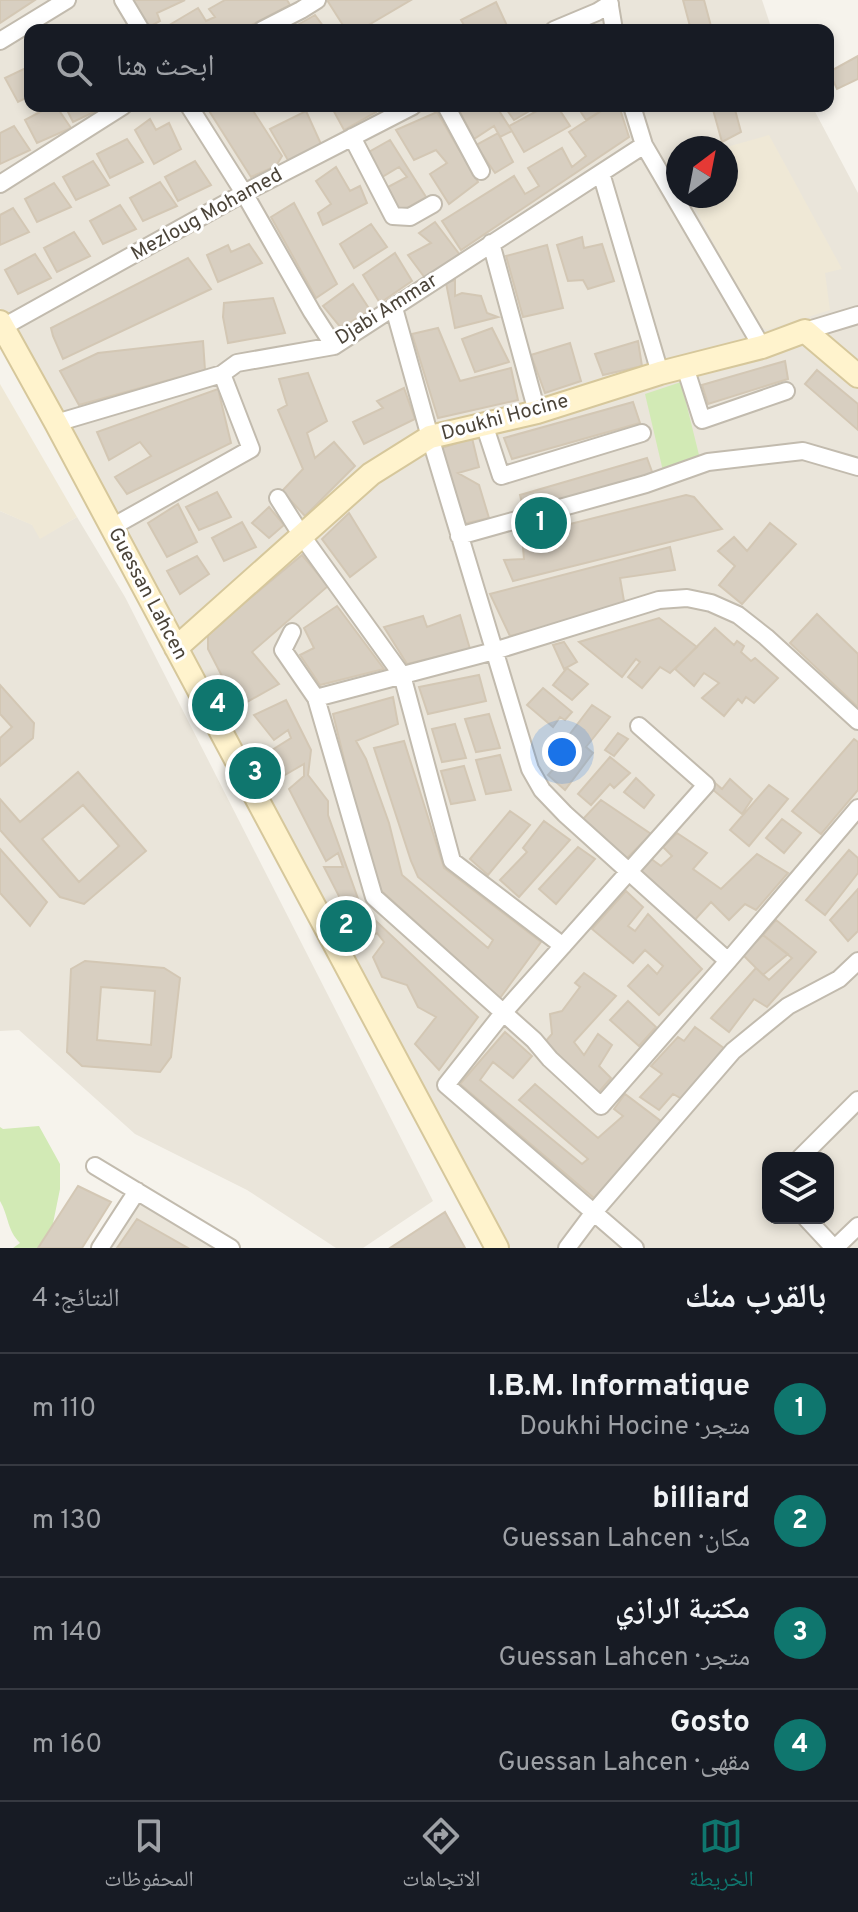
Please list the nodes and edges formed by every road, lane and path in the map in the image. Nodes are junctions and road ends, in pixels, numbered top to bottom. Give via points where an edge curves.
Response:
1 (67, 0) edge
2 (123, 0) edge
3 (317, 0) edge
4 (610, 2) edge
5 (298, 5) edge
6 (28, 24) edge
7 (137, 24) edge
8 (271, 24) edge
9 (568, 24) edge
10 (613, 24) edge
11 (24, 26) edge
12 (0, 41) edge
13 (114, 112) edge
14 (193, 112) edge
15 (401, 112) edge
16 (449, 112) edge
17 (634, 112) edge
18 (352, 137) junction
19 (644, 145) junction
20 (481, 171) dead end
21 (601, 173) junction
22 (0, 184) edge
23 (244, 193) junction
24 (433, 204) dead end
25 (491, 243) junction
26 (394, 308) junction
27 (858, 315) edge
28 (1, 325) edge
29 (805, 331) junction
30 (334, 346) junction
31 (762, 347) junction
32 (685, 367) junction
33 (660, 373) junction
34 (222, 374) junction
35 (858, 376) edge
36 (786, 391) dead end
37 (537, 412) junction
38 (56, 423) junction
39 (484, 424) junction
40 (642, 433) dead end
41 (430, 437) junction
42 (858, 467) edge
43 (278, 498) dead end
44 (112, 527) junction
45 (302, 536) junction
46 (459, 536) junction
47 (292, 632) dead end
48 (176, 648) junction
49 (494, 651) junction
50 (402, 675) junction
51 (316, 698) junction
52 (858, 721) edge
53 (639, 726) dead end
54 (858, 808) edge
55 (629, 871) junction
56 (563, 946) junction
57 (728, 961) junction
58 (858, 961) edge
59 (503, 1013) junction
60 (858, 1100) edge
61 (806, 1152) edge
62 (95, 1166) dead end
63 (137, 1191) junction
64 (594, 1212) junction
65 (812, 1224) edge
66 (858, 1226) edge
67 (100, 1248) edge
68 (231, 1248) edge
69 (497, 1248) edge
70 (567, 1248) edge
71 (635, 1248) edge
72 (834, 1248) edge

1 - 6 street
2 - 7 street
3 - 5 street
4 - 9 street
4 - 10 street
5 - 8 street
11 - 12 street
13 - 22 street
14 - 23 street
15 - 18 street, Mezloug Mohamed
16 - 20 street
17 - 19 street
18 - 23 street, Mezloug Mohamed
18 - 24 street via 393,216 410,217
19 - 21 street, Djabi Ammar
19 - 31 street
21 - 25 street, Djabi Ammar
21 - 33 street
23 - 28 street, Mezloug Mohamed
23 - 30 street
25 - 26 street, Djabi Ammar
25 - 37 street
26 - 30 street, Djabi Ammar
26 - 41 street
27 - 29 street
28 - 38 main road, Guessan Lahcen
29 - 31 main road, Doukhi Hocine
29 - 35 main road
30 - 34 street, Djabi Ammar via 237,363
31 - 32 main road, Doukhi Hocine
32 - 33 main road, Doukhi Hocine
32 - 36 street via 702,420
33 - 37 main road, Doukhi Hocine
34 - 38 street, Djabi Ammar
34 - 44 street via 251,449
37 - 39 main road, Doukhi Hocine
38 - 44 main road, Guessan Lahcen
39 - 40 street via 501,476
39 - 41 main road, Doukhi Hocine
41 - 45 main road, Doukhi Hocine via 371,474
41 - 46 street
42 - 46 street via 803,451 708,462
43 - 45 street
44 - 48 main road, Guessan Lahcen
45 - 48 main road, Doukhi Hocine
45 - 50 street
46 - 49 street
47 - 51 street via 283,650
48 - 69 main road, Guessan Lahcen
49 - 50 street
49 - 52 street via 659,600 687,598 738,615
49 - 55 street via 530,769 542,790
50 - 51 street
50 - 56 street via 452,861
51 - 59 street via 374,897
53 - 55 street via 706,785
54 - 57 street
55 - 56 street
55 - 57 street
56 - 59 street
57 - 59 street via 601,1106
58 - 64 street via 839,979 788,1006 733,1051
59 - 64 street via 446,1085
60 - 61 street
62 - 63 street
63 - 67 street
63 - 68 street
64 - 70 street
64 - 71 street
65 - 72 street
66 - 72 street

